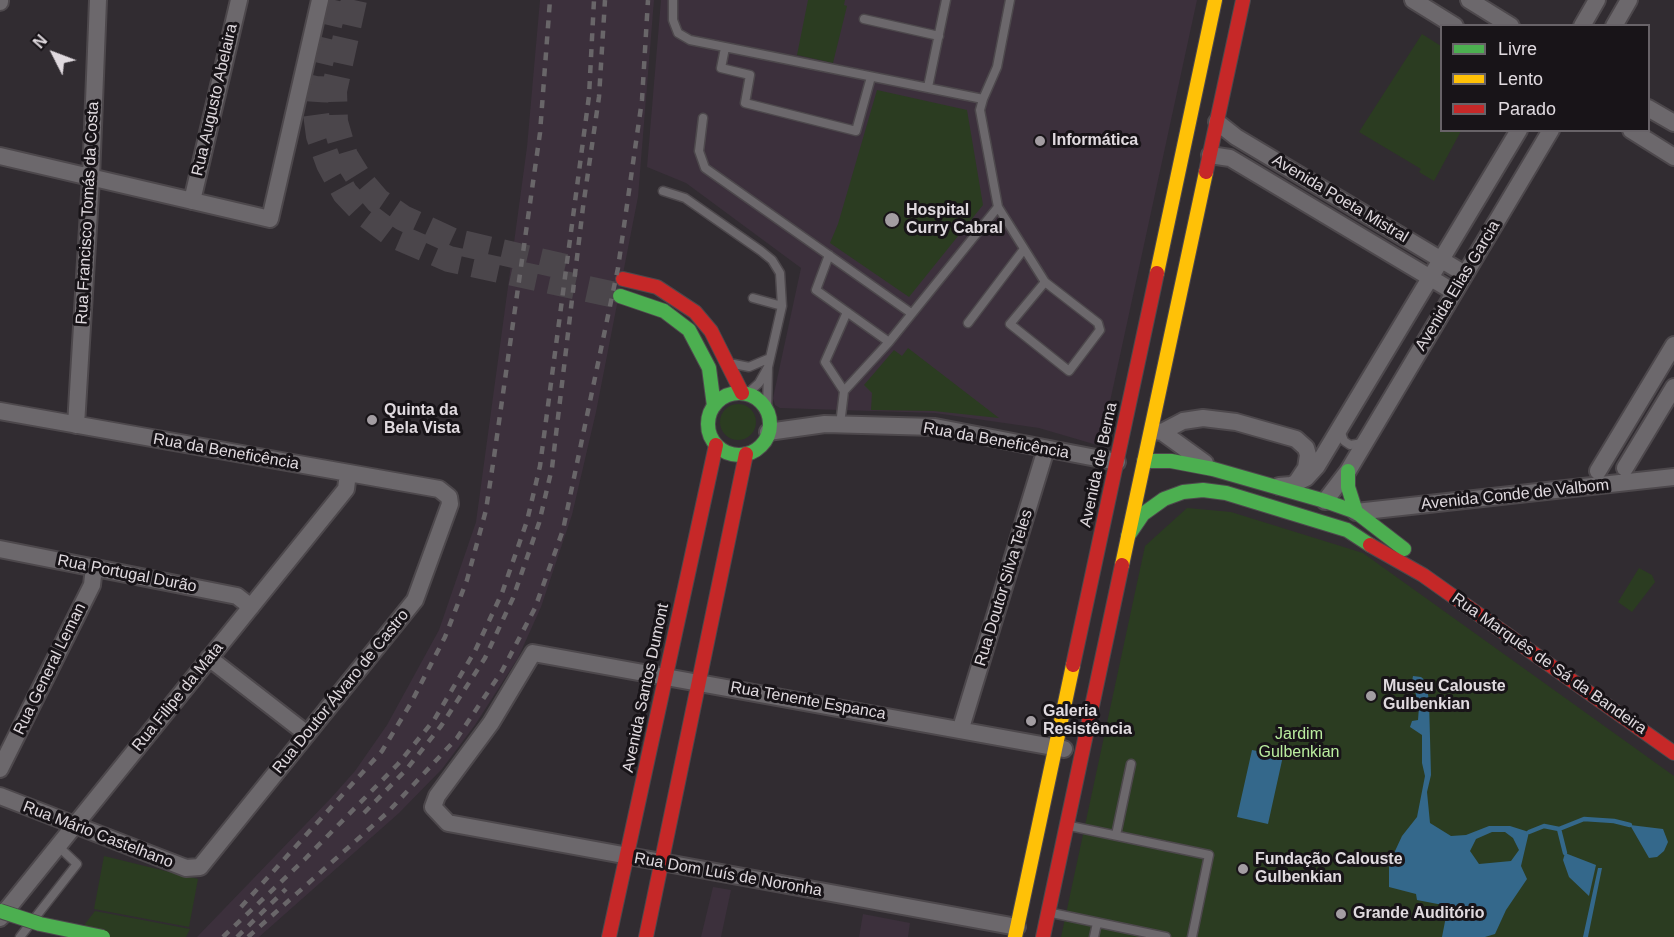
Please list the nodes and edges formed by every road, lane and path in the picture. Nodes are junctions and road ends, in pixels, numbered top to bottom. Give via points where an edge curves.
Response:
1 (98, 0) edge
2 (239, 0) edge
3 (320, 0) edge
4 (673, 0) edge
5 (946, 0) edge
6 (1010, 0) edge
7 (1215, 0) edge
8 (1243, 0) edge
9 (1413, 0) edge
10 (1469, 0) edge
11 (1597, 0) edge
12 (1629, 0) edge
13 (864, 19) dead end
14 (1452, 24) edge
15 (1508, 24) edge
16 (1583, 24) edge
17 (1615, 24) edge
18 (939, 36) junction
19 (725, 48) junction
20 (871, 77) junction
21 (928, 87) junction
22 (983, 99) junction
23 (1650, 109) edge
24 (703, 118) dead end
25 (1217, 122) junction
26 (1674, 123) edge
27 (1518, 132) edge
28 (1550, 132) edge
29 (1634, 132) edge
30 (1210, 155) junction
31 (0, 156) edge
32 (1674, 157) edge
33 (91, 178) junction
34 (663, 191) dead end
35 (192, 201) junction
36 (998, 207) junction
37 (1024, 249) junction
38 (829, 255) junction
39 (1442, 260) junction
40 (1465, 274) junction
41 (1431, 278) junction
42 (623, 279) tunnel mouth
43 (1045, 282) junction
44 (1454, 292) junction
45 (620, 296) tunnel mouth
46 (753, 298) dead end
47 (782, 306) junction
48 (847, 312) junction
49 (911, 313) junction
50 (968, 323) dead end
51 (889, 342) junction
52 (1674, 345) edge
53 (769, 362) junction
54 (728, 363) junction
55 (1674, 387) edge
56 (844, 391) junction
57 (745, 394) junction
58 (714, 406) junction
59 (1636, 408) junction
60 (0, 411) edge
61 (767, 411) junction
62 (1655, 418) junction
63 (840, 424) junction
64 (76, 425) junction
65 (1340, 429) junction
66 (1156, 431) junction
67 (768, 432) junction
68 (1364, 442) junction
69 (716, 445) junction
70 (1046, 449) junction
71 (746, 454) junction
72 (1144, 461) junction
73 (1117, 462) junction
74 (1626, 468) dead end
75 (1213, 469) junction
76 (1348, 471) junction
77 (1598, 471) dead end
78 (348, 473) junction
79 (1674, 477) edge
80 (1297, 483) junction
81 (1276, 486) junction
82 (449, 497) joint
83 (1325, 501) junction
84 (1289, 511) junction
85 (1356, 512) junction
86 (1128, 536) junction
87 (0, 549) edge
88 (94, 567) junction
89 (1423, 575) junction
90 (251, 607) junction
91 (209, 658) junction
92 (666, 675) junction
93 (699, 682) junction
94 (961, 728) junction
95 (307, 734) junction
96 (1056, 747) junction
97 (1082, 752) junction
98 (1674, 753) edge
99 (1131, 764) dead end
100 (0, 769) edge
101 (0, 796) edge
102 (442, 817) joint
103 (1067, 825) junction
104 (75, 826) junction
105 (1116, 835) junction
106 (58, 846) junction
107 (626, 856) junction
108 (662, 862) junction
109 (198, 868) joint
110 (0, 911) edge
111 (1048, 912) junction
112 (0, 918) edge
113 (1097, 923) junction
114 (1016, 932) edge
115 (20, 937) edge
116 (103, 937) edge
117 (609, 937) edge
118 (646, 937) edge
119 (1043, 937) edge
120 (1094, 937) edge
121 (1166, 937) edge
122 (1192, 937) edge

1 - 33 street, Rua Francisco Tomás da Costa
2 - 35 street, Rua Augusto Abelaira
3 - 35 street via 270,219
4 - 19 lane via 678,33 690,40
5 - 18 lane
6 - 22 lane via 997,68
7 - 73 main road, Avenida de Berna
8 - 25 main road
9 - 14 street
10 - 15 street
11 - 16 street
12 - 17 street
13 - 18 lane
18 - 21 lane
19 - 20 lane
19 - 20 lane via 721,68 750,75 746,103 856,131
20 - 21 lane
21 - 22 lane
22 - 36 lane via 980,110
23 - 26 street
24 - 38 lane via 699,151 705,168
25 - 30 main road
25 - 39 street, Avenida Poeta Mistral
27 - 39 street, Avenida Elias Garcia
28 - 40 street, Avenida Elias Garcia
29 - 32 street
30 - 41 street, Avenida Poeta Mistral via 1230,158
30 - 66 main road
31 - 33 street
33 - 35 street
33 - 64 street, Rua Francisco Tomás da Costa
34 - 47 lane via 685,198 772,260 780,273
36 - 37 lane
36 - 49 lane
37 - 43 lane
37 - 50 lane
38 - 48 lane via 816,290
38 - 49 lane
39 - 40 street, Avenida Poeta Mistral
39 - 41 street, Avenida Elias Garcia
40 - 44 street, Avenida Elias Garcia
41 - 44 street, Avenida Poeta Mistral
41 - 65 street, Avenida Elias Garcia
42 - 54 main road via 657,287 685,303 711,331
43 - 43 lane via 1010,324 1069,371 1100,330 1098,323
44 - 68 street, Avenida Elias Garcia
45 - 58 main road via 664,311 689,330 709,368
46 - 47 lane
47 - 53 lane
48 - 51 lane
48 - 56 lane via 825,362
49 - 51 lane
51 - 56 lane
52 - 59 street
53 - 54 lane via 749,368
53 - 57 lane via 759,383
53 - 61 lane
54 - 57 main road
55 - 62 street
56 - 63 lane
57 - 58 main road via 731,394
57 - 61 main road via 761,402
58 - 69 main road via 708,426
59 - 62 lane via 1643,418
59 - 77 street
60 - 64 street, Rua da Beneficência
61 - 67 main road
62 - 74 street
63 - 67 street, Rua da Beneficência
63 - 70 street, Rua da Beneficência via 935,427
64 - 78 street, Rua da Beneficência
65 - 68 lane via 1344,441
65 - 80 street, Avenida Elias Garcia via 1313,472
66 - 72 main road
66 - 75 street
66 - 80 street via 1203,418 1236,422 1296,439 1308,455
67 - 71 main road via 764,442
68 - 76 street, Avenida Elias Garcia
69 - 71 main road via 725,452
69 - 92 main road, Avenida Santos Dumont
70 - 73 street, Rua da Beneficência
70 - 94 street, Rua Doutor Silva Teles
71 - 93 main road
72 - 73 main road, Rua Marquês de Sá da Bandeira
72 - 75 main road, Rua Marquês de Sá da Bandeira via 1171,461
72 - 86 main road
73 - 96 main road, Avenida de Berna
75 - 81 main road, Rua Marquês de Sá da Bandeira
76 - 83 street, Avenida Elias Garcia
76 - 85 main road via 1348,487
78 - 82 street, Rua da Beneficência via 439,489
78 - 90 street, Rua Filipe da Mata via 346,489
79 - 85 street, Avenida Conde de Valbom
80 - 81 street
81 - 83 main road, Rua Marquês de Sá da Bandeira
82 - 95 street, Rua Doutor Álvaro de Castro via 448,511 419,593
83 - 84 main road via 1307,510
83 - 85 main road, Rua Marquês de Sá da Bandeira
84 - 86 main road, Rua Marquês de Sá da Bandeira via 1226,492 1193,490 1155,505 1143,514
84 - 89 main road, Rua Marquês de Sá da Bandeira via 1347,530
85 - 89 main road, Rua Marquês de Sá da Bandeira via 1406,551
86 - 97 main road
87 - 88 street, Rua Portugal Durão
88 - 90 street, Rua Portugal Durão via 237,596
88 - 100 street, Rua General Leman via 92,585
89 - 98 main road, Rua Marquês de Sá da Bandeira
90 - 91 street, Rua Filipe da Mata
91 - 95 street
91 - 104 street, Rua Filipe da Mata
92 - 93 street, Rua Tenente Espanca
92 - 102 street, Rua Tenente Espanca via 533,653 491,723 437,796 433,807
92 - 107 main road, Avenida Santos Dumont
93 - 94 street, Rua Tenente Espanca
93 - 108 main road
94 - 96 street, Rua Tenente Espanca
95 - 109 street, Rua Doutor Álvaro de Castro
96 - 97 street, Rua Tenente Espanca
96 - 114 main road, Avenida de Berna
97 - 103 main road
99 - 105 lane
101 - 104 street, Rua Mário Castelhano
102 - 107 street, Rua Dom Luís de Noronha via 448,823
103 - 105 lane
103 - 111 main road
104 - 106 street, Rua Filipe da Mata
104 - 109 street, Rua Mário Castelhano via 186,868
105 - 122 lane via 1209,855
106 - 112 street, Rua Filipe da Mata
106 - 115 lane via 77,864
107 - 108 street, Rua Dom Luís de Noronha
107 - 117 main road, Avenida Santos Dumont
108 - 114 street, Rua Dom Luís de Noronha
108 - 118 main road
110 - 116 main road, bridge
111 - 113 lane
111 - 119 main road
113 - 120 lane
113 - 121 lane

